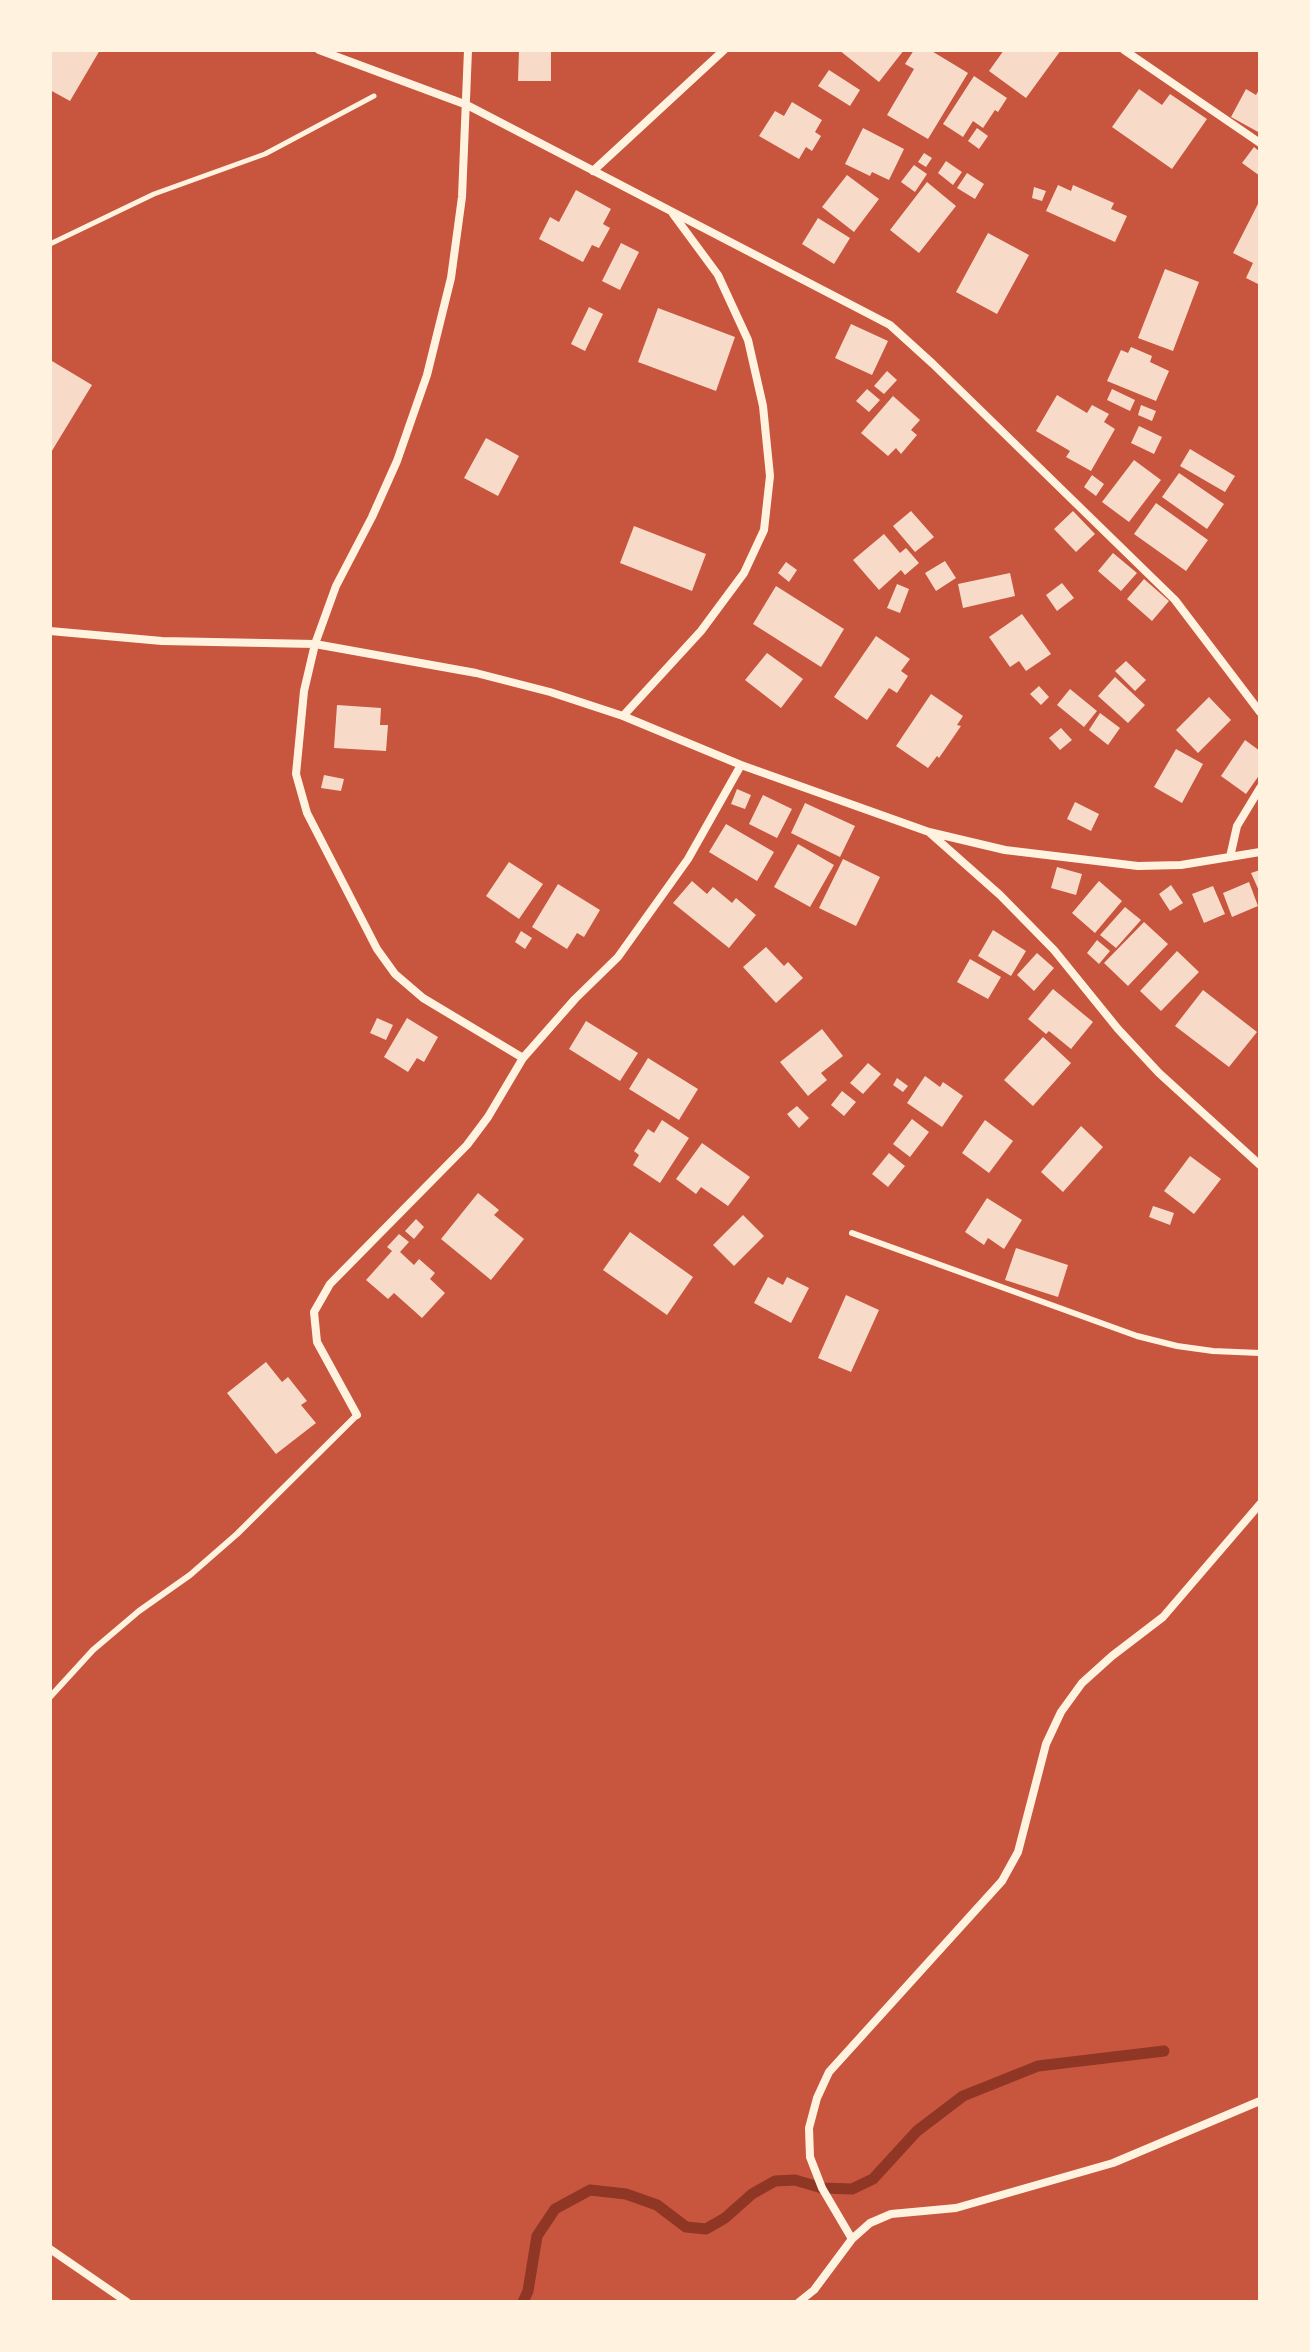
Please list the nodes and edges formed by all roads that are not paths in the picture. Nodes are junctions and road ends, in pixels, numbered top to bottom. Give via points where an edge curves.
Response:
1 (319, 50) edge
2 (468, 50) edge
3 (724, 50) edge
4 (1124, 50) edge
5 (467, 105) junction
6 (1260, 143) edge
7 (593, 171) junction
8 (672, 212) junction
9 (50, 631) edge
10 (315, 644) junction
11 (1260, 712) edge
12 (623, 716) junction
13 (741, 765) junction
14 (1260, 788) edge
15 (929, 832) junction
16 (1260, 852) edge
17 (1230, 857) junction
18 (523, 1058) junction
19 (1260, 1165) edge
20 (852, 1233) dead end
21 (1260, 1353) edge
22 (357, 1415) joint
23 (1260, 1504) edge
24 (50, 1697) edge
25 (1260, 2101) edge
26 (852, 2239) junction
27 (50, 2249) edge
28 (127, 2302) edge
29 (799, 2302) edge

1 - 5 street
2 - 5 street
3 - 7 street
4 - 6 street
5 - 7 street
5 - 10 street via 451,278 427,375 397,461 336,586
7 - 8 street
8 - 11 street via 890,325 1175,600
8 - 12 street via 718,275 748,340 763,406 770,476 764,530 744,573 701,631
9 - 10 street via 162,641
10 - 12 street via 476,673
10 - 18 street via 304,691 296,774 307,813 395,974 423,998
12 - 13 street
13 - 15 street
13 - 18 street via 652,912 618,957
14 - 17 street via 1237,826
15 - 17 street via 1005,850 1138,866
15 - 19 street via 1054,950 1159,1073
16 - 17 street
18 - 22 street via 467,1145 330,1284 314,1312 317,1342
20 - 21 lane via 1137,1336 1213,1351
22 - 24 lane via 237,1534 93,1650
23 - 26 street via 1163,1617 1082,1683 1046,1744 1018,1852 1002,1881 829,2072 809,2128 810,2157
25 - 26 street via 1113,2163 956,2208 891,2214
26 - 29 street
27 - 28 street

